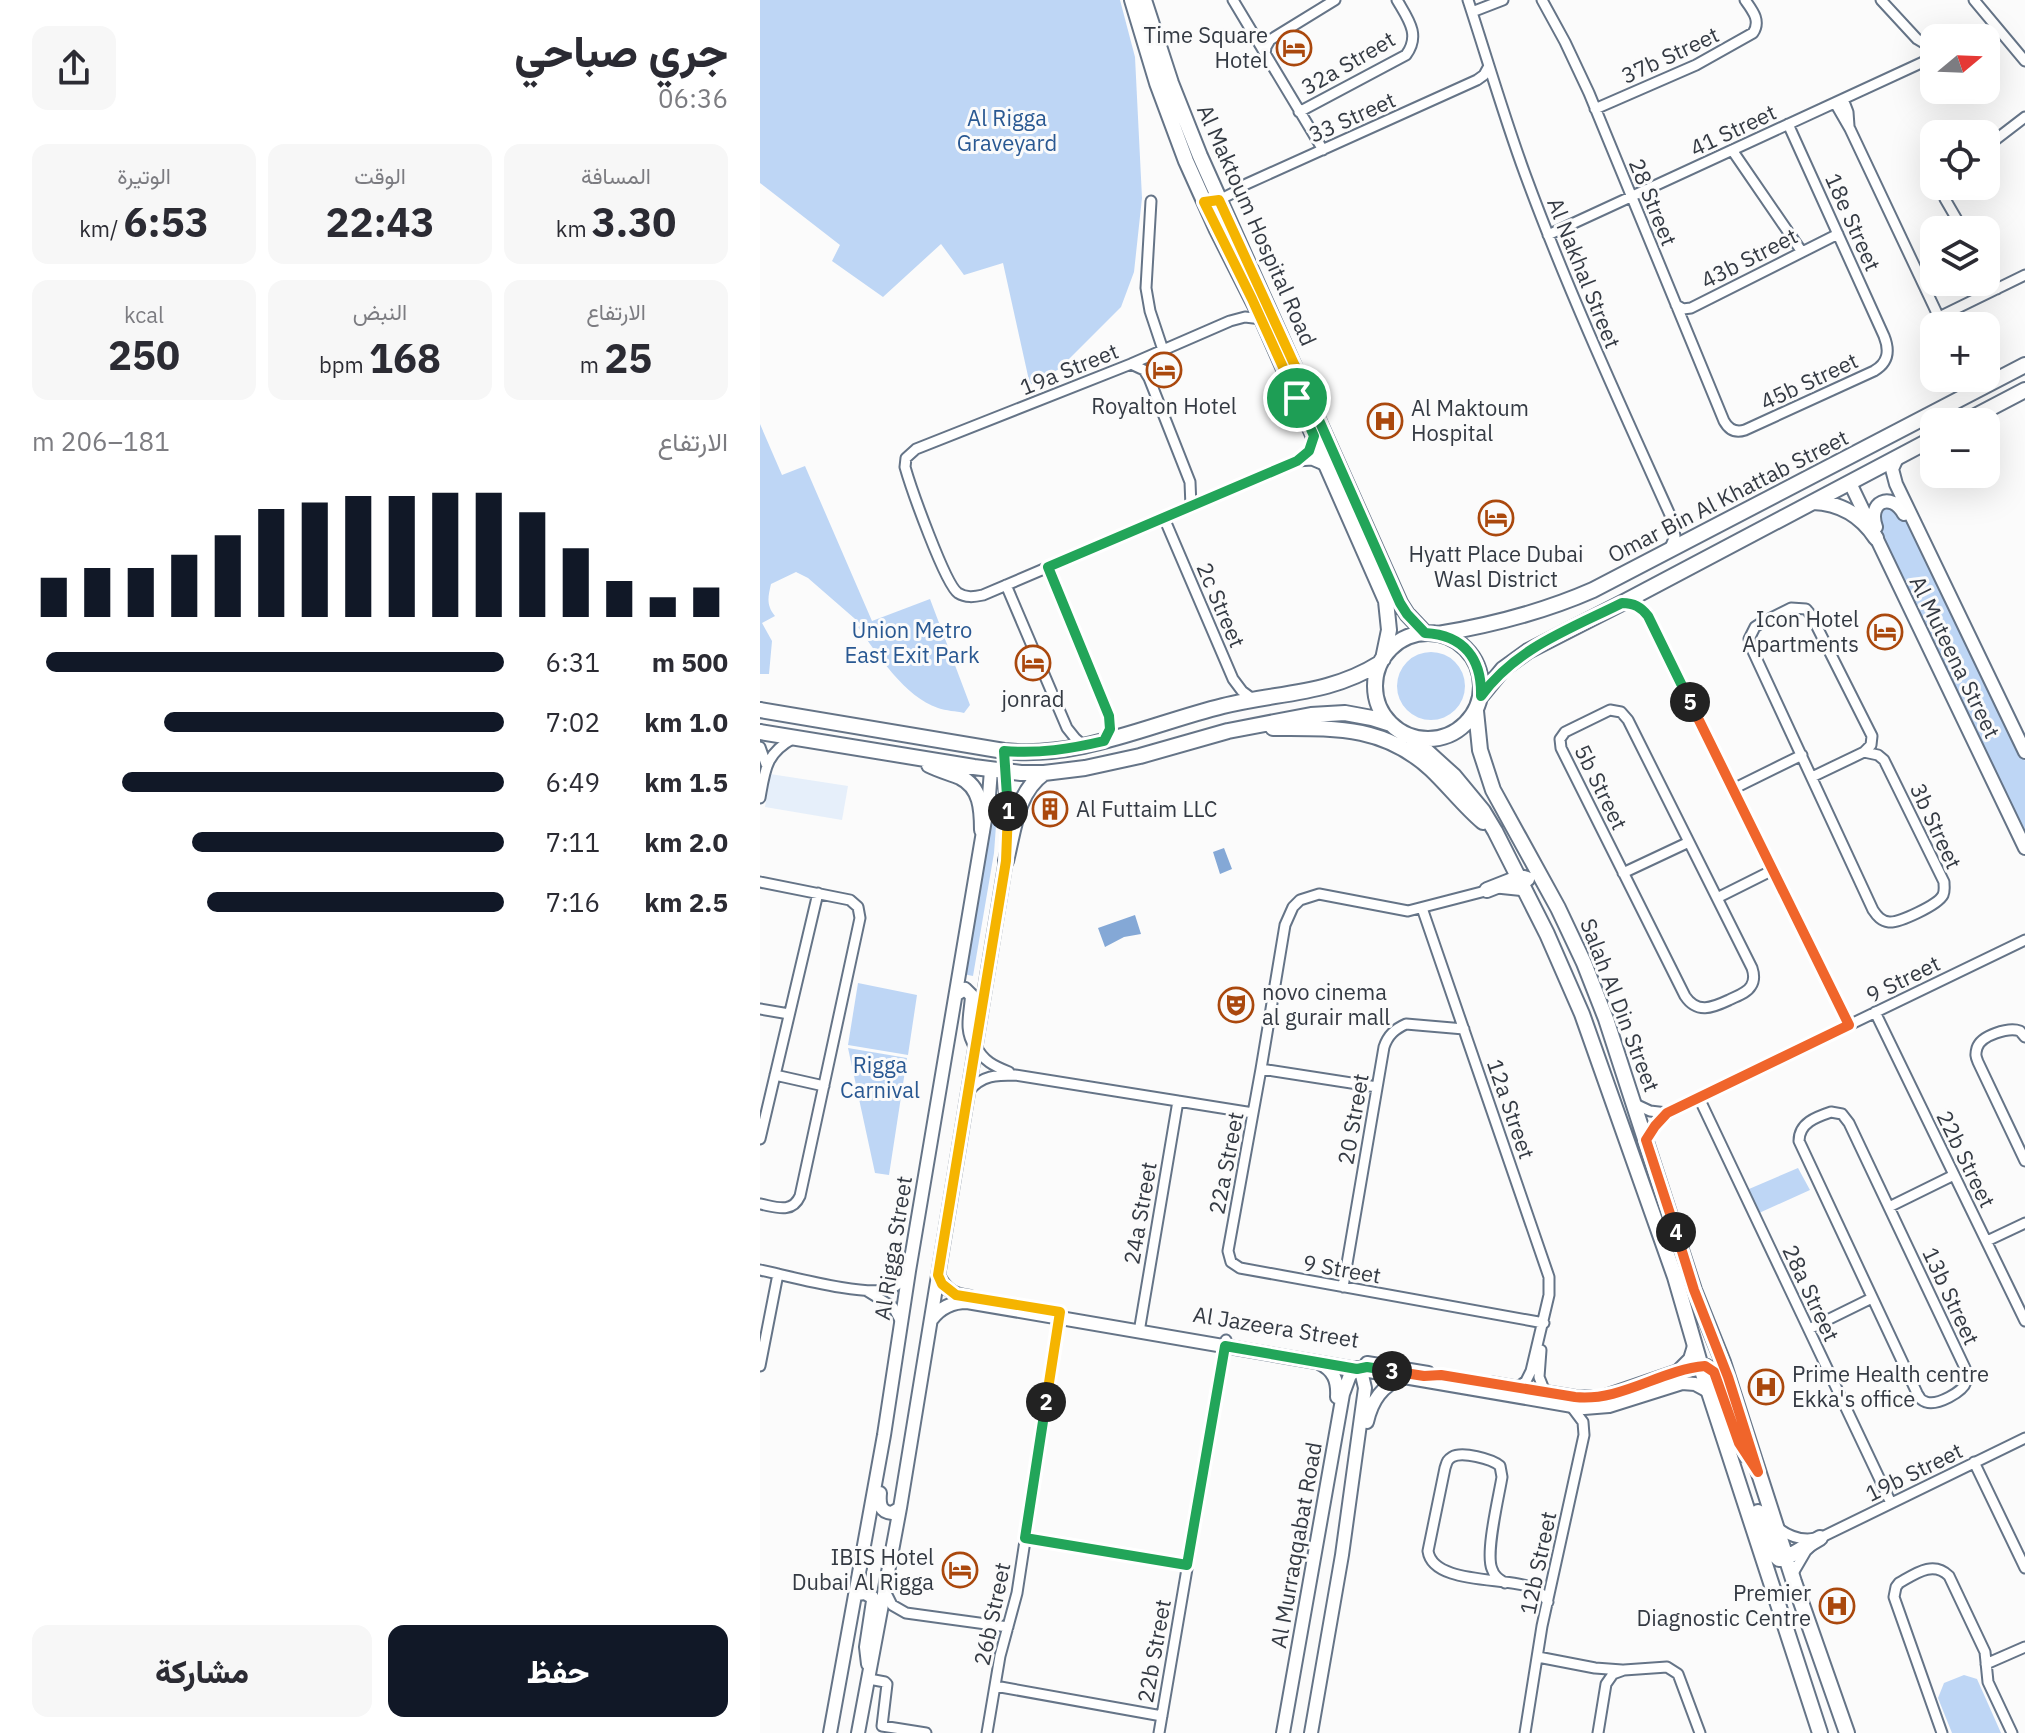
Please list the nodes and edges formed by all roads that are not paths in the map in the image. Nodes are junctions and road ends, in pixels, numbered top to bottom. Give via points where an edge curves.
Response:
1 (1132, 0) edge
2 (1144, 0) edge
3 (1233, 0) edge
4 (1335, 0) edge
5 (1397, 0) edge
6 (1468, 0) edge
7 (1503, 0) edge
8 (1745, 0) edge
9 (1881, 0) edge
10 (1975, 0) edge
11 (1547, 2) edge
12 (1472, 12) junction
13 (1994, 24) edge
14 (2000, 32) edge
15 (1254, 37) junction
16 (1917, 39) junction
17 (1270, 40) junction
18 (1920, 41) edge
19 (1920, 49) edge
20 (1265, 55) junction
21 (2025, 61) edge
22 (1920, 64) edge
23 (1489, 66) junction
24 (1477, 80) junction
25 (1495, 85) junction
26 (1839, 101) junction
27 (1595, 109) junction
28 (1299, 112) junction
29 (2025, 117) edge
30 (1788, 124) junction
31 (2000, 136) edge
32 (1323, 150) junction
33 (1732, 150) junction
34 (1630, 197) junction
35 (1213, 198) junction
36 (1151, 201) dead end
37 (1838, 234) junction
38 (1548, 235) junction
39 (1802, 252) junction
40 (2025, 275) edge
41 (2000, 288) edge
42 (1985, 296) edge
43 (1676, 305) junction
44 (1936, 312) edge
45 (1958, 312) edge
46 (1262, 319) junction
47 (1884, 336) joint
48 (1163, 350) junction
49 (1131, 364) junction
50 (2025, 365) edge
51 (2025, 390) edge
52 (1975, 393) joint
53 (1991, 408) edge
54 (1724, 421) joint
55 (1911, 426) junction
56 (1314, 436) junction
57 (1920, 446) edge
58 (1897, 458) junction
59 (1297, 461) junction
60 (1326, 466) junction
61 (1850, 483) junction
62 (1812, 502) junction
63 (1191, 507) junction
64 (1164, 518) junction
65 (1876, 538) junction
66 (1667, 553) junction
67 (1048, 567) junction
68 (1894, 576) junction
69 (1006, 585) junction
70 (1653, 587) junction
71 (1948, 593) junction
72 (1622, 603) junction
73 (1648, 616) junction
74 (1432, 633) junction
75 (1382, 661) junction
76 (1254, 700) junction
77 (1478, 704) junction
78 (760, 710) edge
79 (1391, 724) junction
80 (1244, 728) junction
81 (760, 732) edge
82 (1411, 737) junction
83 (794, 738) junction
84 (1104, 741) junction
85 (1084, 746) junction
86 (760, 747) edge
87 (988, 748) junction
88 (1004, 751) junction
89 (1864, 752) junction
90 (2025, 752) edge
91 (1802, 755) junction
92 (919, 757) junction
93 (766, 764) junction
94 (997, 770) junction
95 (1044, 773) junction
96 (1812, 777) junction
97 (1733, 789) junction
98 (760, 798) edge
99 (982, 830) junction
100 (1495, 831) junction
101 (1689, 842) junction
102 (2025, 848) edge
103 (1006, 861) junction
104 (1512, 861) junction
105 (1773, 870) junction
106 (1623, 873) junction
107 (760, 882) edge
108 (1523, 884) junction
109 (1487, 890) junction
110 (818, 893) junction
111 (1717, 898) junction
112 (1422, 908) junction
113 (2025, 940) edge
114 (1579, 953) junction
115 (957, 994) junction
116 (760, 1009) edge
117 (1875, 1012) junction
118 (789, 1014) junction
119 (1849, 1025) junction
120 (1464, 1029) junction
121 (2025, 1037) edge
122 (976, 1046) junction
123 (1261, 1069) junction
124 (775, 1075) junction
125 (1015, 1075) junction
126 (824, 1086) junction
127 (1377, 1087) junction
128 (968, 1092) junction
129 (1699, 1098) junction
130 (1178, 1101) junction
131 (1635, 1104) junction
132 (1253, 1113) junction
133 (1667, 1113) junction
134 (760, 1139) edge
135 (1646, 1140) junction
136 (2024, 1156) edge
137 (1954, 1175) junction
138 (760, 1204) edge
139 (1889, 1207) junction
140 (2025, 1223) edge
141 (1987, 1241) junction
142 (1231, 1262) joint
143 (760, 1270) edge
144 (909, 1271) junction
145 (778, 1274) junction
146 (938, 1275) junction
147 (1343, 1287) junction
148 (867, 1291) junction
149 (1872, 1298) junction
150 (1060, 1315) junction
151 (931, 1320) junction
152 (2025, 1321) edge
153 (901, 1322) junction
154 (1544, 1323) junction
155 (1139, 1328) junction
156 (1809, 1329) junction
157 (1226, 1343) junction
158 (1694, 1346) junction
159 (1346, 1359) junction
160 (1316, 1362) junction
161 (760, 1366) edge
162 (1700, 1366) junction
163 (1357, 1369) junction
164 (1441, 1375) junction
165 (1669, 1376) junction
166 (1403, 1377) junction
167 (1517, 1388) junction
168 (1708, 1391) junction
169 (1545, 1392) junction
170 (1571, 1406) junction
171 (884, 1435) junction
172 (2025, 1438) edge
173 (1335, 1440) junction
174 (1357, 1451) junction
175 (1728, 1451) junction
176 (1332, 1460) junction
177 (1974, 1462) junction
178 (1758, 1472) junction
179 (1891, 1503) junction
180 (900, 1508) junction
181 (1776, 1527) junction
182 (1025, 1538) junction
183 (1820, 1538) junction
184 (1342, 1555) junction
185 (1490, 1557) junction
186 (1786, 1558) junction
187 (1187, 1565) junction
188 (2025, 1568) edge
189 (1554, 1574) junction
190 (1792, 1575) junction
191 (1465, 1576) junction
192 (1505, 1583) junction
193 (1529, 1586) junction
194 (885, 1591) junction
195 (856, 1594) junction
196 (1548, 1602) junction
197 (1008, 1627) junction
198 (2025, 1647) edge
199 (1538, 1657) junction
200 (1986, 1664) junction
201 (1595, 1668) junction
202 (1624, 1670) junction
203 (870, 1675) junction
204 (1606, 1684) junction
205 (995, 1686) junction
206 (1162, 1716) junction
207 (831, 1728) edge
208 (820, 1733) edge
209 (858, 1733) edge
210 (926, 1733) edge
211 (987, 1733) edge
212 (1159, 1733) edge
213 (1283, 1733) edge
214 (1311, 1733) edge
215 (1525, 1733) edge
216 (1598, 1733) edge
217 (1700, 1733) edge
218 (1820, 1733) edge
219 (1847, 1733) edge
220 (1942, 1733) edge
221 (2012, 1733) edge

1 - 35 main road, Al Maktoum Hospital Road via 1171,122
2 - 35 main road, Al Maktoum Hospital Road
3 - 15 street
4 - 17 street
5 - 28 street, 32a Street via 1413,30 1406,55
6 - 12 street, Al Nakhal Street
7 - 12 street
8 - 27 street, 37b Street via 1756,28 1748,37
9 - 16 street
10 - 13 street
11 - 27 street, 28 Street
12 - 23 street, Al Nakhal Street
14 - 21 street
15 - 17 street
15 - 20 street
16 - 18 street
16 - 19 street
17 - 20 street
20 - 28 street
22 - 26 street, 41 Street
23 - 24 street, 33 Street
23 - 25 street, Al Nakhal Street
24 - 25 street
24 - 32 street, 33 Street
25 - 38 street, Al Nakhal Street
26 - 30 street, 41 Street
26 - 44 street
27 - 34 street, 28 Street
28 - 32 street
29 - 31 street
30 - 33 street, 41 Street
30 - 37 street, 18e Street
32 - 35 street, 33 Street
33 - 34 street, 41 Street
33 - 39 street
34 - 38 street, 41 Street
34 - 43 street, 28 Street
35 - 46 main road, Al Maktoum Hospital Road
35 - 74 main road, Al Maktoum Hospital Road via 1400,603
36 - 48 street via 1146,288
37 - 39 street, 43b Street
37 - 47 street, 18e Street
38 - 66 street, Al Nakhal Street via 1671,517 1675,536
39 - 43 street, 43b Street via 1691,308
40 - 41 street
42 - 45 street
43 - 54 street, 28 Street
46 - 48 street, 19a Street via 1230,321
46 - 56 main road, Al Maktoum Hospital Road
47 - 54 street, 45b Street via 1886,360 1874,371 1745,430 1730,429
48 - 49 street, 19a Street
49 - 63 street via 1149,378 1190,482
49 - 69 street, 19a Street via 916,449 906,458 906,472 957,592 974,597
50 - 52 main road, Omar Bin Al Khattab Street
51 - 53 main road
52 - 55 main road, Omar Bin Al Khattab Street
55 - 61 main road via 1901,439 1854,467
55 - 66 main road, Omar Bin Al Khattab Street
56 - 59 street via 1309,451
56 - 60 main road, Al Maktoum Hospital Road
57 - 58 main road, Omar Bin Al Khattab Street
58 - 61 main road, Omar Bin Al Khattab Street
58 - 71 street, Al Muteena Street via 1892,475
59 - 60 street
59 - 63 street
60 - 75 main road, Al Maktoum Hospital Road via 1386,601 1389,630
61 - 62 main road, Omar Bin Al Khattab Street
61 - 65 street, Al Muteena Street
62 - 65 main road via 1852,512
62 - 70 main road, Omar Bin Al Khattab Street
63 - 64 street
64 - 67 street
64 - 76 street, 2c Street via 1233,679
65 - 68 street, Al Muteena Street
66 - 74 main road, Omar Bin Al Khattab Street via 1547,609
67 - 69 street
67 - 84 street via 1109,716
68 - 71 street via 1873,518 1877,506 1890,501 1902,510
68 - 102 street, Al Muteena Street
69 - 85 street via 1067,728
70 - 72 main road, Omar Bin Al Khattab Street
70 - 73 street
71 - 90 street, Al Muteena Street
72 - 73 street via 1637,605
72 - 77 main road, Omar Bin Al Khattab Street via 1515,659
73 - 97 street
74 - 75 main road via 1405,639
74 - 77 main road via 1454,639 1472,657 1481,680
75 - 76 main road via 1326,687
75 - 79 main road via 1375,689
76 - 84 main road
77 - 82 main road via 1468,721 1448,736
77 - 114 main road, Salah Al Din Street via 1480,750 1493,790
78 - 87 main road
79 - 80 main road via 1328,713
79 - 82 main road
80 - 95 main road via 1098,766
80 - 100 main road via 1335,728 1379,738 1429,767
81 - 83 main road
82 - 100 main road, Salah Al Din Street via 1454,776
83 - 92 main road
83 - 93 street
84 - 85 main road
85 - 88 main road via 1038,753
86 - 93 street
87 - 88 main road
87 - 94 main road
88 - 94 main road
89 - 91 street, 3b Street via 1872,741 1870,731 1811,615 1798,607 1761,623 1749,639
89 - 96 street
89 - 96 street, 3b Street via 1884,760 1944,882 1939,901 1899,921 1876,915
91 - 96 street, 3b Street
91 - 97 street
92 - 94 main road
92 - 99 main road via 972,786 981,802
93 - 98 street
94 - 95 main road
94 - 99 street, Al Rigga Street
94 - 103 street via 1008,814
95 - 103 main road via 1021,801
97 - 105 street
99 - 115 street, Al Rigga Street
100 - 104 main road, Salah Al Din Street
101 - 106 street
101 - 106 street, 5b Street via 1625,715 1604,712 1565,732 1560,744
101 - 111 street, 5b Street
103 - 122 street
104 - 108 main road, Salah Al Din Street
104 - 109 street
105 - 111 street
105 - 119 street
106 - 111 street, 5b Street via 1685,996 1702,1009 1749,990 1754,979
107 - 110 street
108 - 109 main road
108 - 114 main road via 1534,884 1566,943
108 - 158 main road, Salah Al Din Street via 1597,1054
109 - 112 street
110 - 118 street
110 - 126 street via 844,898 860,913
112 - 120 street, 12a Street
112 - 123 street, 22a Street via 1408,911 1319,894 1293,907 1285,925
113 - 117 street, 9 Street
114 - 131 main road, Salah Al Din Street
115 - 122 street via 965,989 972,996 968,1029
115 - 144 street, Al Rigga Street
116 - 118 street
117 - 119 street, 9 Street
117 - 137 street, 22b Street
118 - 124 street
119 - 129 street, 9 Street
120 - 127 street, 20 Street via 1399,1027 1384,1047
120 - 154 street, 12a Street via 1547,1269
121 - 136 street via 2015,1029 2004,1030 1980,1042 1976,1052
122 - 125 street via 991,1065
122 - 128 street
123 - 127 street
123 - 132 street, 22a Street
124 - 126 street
124 - 134 street
125 - 128 street via 981,1079
125 - 130 street
126 - 138 street via 798,1201 786,1209
127 - 147 street, 20 Street
128 - 146 street
129 - 133 street, 9 Street
129 - 156 street, 28a Street
130 - 132 street
130 - 155 street, 24a Street
131 - 133 street
131 - 135 main road, Salah Al Din Street
132 - 142 street, 22a Street via 1228,1246
133 - 135 street, 9 Street
135 - 178 main road, Salah Al Din Street
137 - 139 street
137 - 141 street, 22b Street
139 - 149 street, 13b Street via 1846,1118 1831,1112 1804,1125 1799,1141
139 - 149 street, 13b Street via 1965,1368 1965,1386 1936,1402 1919,1397
140 - 141 street
141 - 152 street, 22b Street
142 - 147 street, 9 Street via 1245,1270
143 - 145 street
144 - 148 street via 889,1289
144 - 153 street, Al Rigga Street
145 - 148 street
145 - 161 street
146 - 150 street, Al Jazeera Street via 956,1295
146 - 151 street
147 - 154 street, 9 Street
148 - 153 street via 893,1307
149 - 156 street
150 - 151 street, Al Jazeera Street via 962,1302 945,1307
150 - 155 street, Al Jazeera Street
150 - 182 street, 26b Street
151 - 180 street
153 - 171 street, Al Rigga Street
154 - 167 street, 12a Street via 1529,1376
154 - 169 street, 12a Street via 1539,1377
155 - 157 street, Al Jazeera Street
156 - 179 street, 28a Street
157 - 159 street, Al Jazeera Street
157 - 160 street, Al Jazeera Street
157 - 187 street, 22b Street
158 - 162 main road, Salah Al Din Street
158 - 165 street via 1686,1365
159 - 163 street
159 - 164 street, Al Jazeera Street
160 - 163 street, Al Jazeera Street
160 - 173 street via 1331,1371 1338,1387
162 - 165 main road
162 - 168 main road, Salah Al Din Street
162 - 178 main road via 1714,1372 1739,1443
163 - 164 street
163 - 166 street, Al Jazeera Street
163 - 173 street, Al Murraqqabat Road via 1344,1386
163 - 174 street, Al Murraqqabat Road via 1365,1388
164 - 167 street, Al Jazeera Street
165 - 169 street, Al Jazeera Street via 1602,1397
166 - 170 street, Al Jazeera Street
166 - 174 street via 1373,1402
167 - 169 street, Al Jazeera Street
168 - 170 street, Al Jazeera Street via 1682,1383 1609,1406
168 - 175 main road, Salah Al Din Street
170 - 189 street, 12b Street via 1580,1416 1584,1435
171 - 180 street via 887,1453 880,1506 887,1513
171 - 195 street, Al Rigga Street
172 - 177 street, 19b Street
173 - 176 street, Al Murraqqabat Road
174 - 184 street, Al Murraqqabat Road
175 - 186 main road via 1742,1471 1773,1553
175 - 218 main road, Salah Al Din Street
176 - 184 street via 1344,1417 1355,1416
176 - 213 street, Al Murraqqabat Road
177 - 179 street, 19b Street
177 - 188 street
178 - 181 main road, Salah Al Din Street
179 - 183 street, 19b Street
180 - 194 street
181 - 183 street via 1792,1537
181 - 186 main road, Salah Al Din Street
182 - 187 street
182 - 197 street, 26b Street
183 - 186 main road
183 - 190 street, 19b Street
184 - 214 street, Al Murraqqabat Road
185 - 191 street via 1480,1570
185 - 191 street via 1502,1471 1491,1460 1455,1455 1446,1462 1428,1551 1433,1564
185 - 192 street via 1492,1571
186 - 190 main road, Salah Al Din Street
187 - 206 street, 22b Street
189 - 193 street
189 - 196 street, 12b Street
190 - 219 main road, Salah Al Din Street
191 - 192 street
192 - 193 street
193 - 196 street
194 - 197 street via 892,1605 906,1613
194 - 203 street
195 - 203 street via 869,1594 873,1601 866,1647
195 - 207 street, Al Rigga Street
196 - 199 street, 12b Street
197 - 205 street, 26b Street
198 - 200 street
199 - 201 street
199 - 215 street, 12b Street
200 - 220 street via 1942,1570 1928,1569 1896,1587 1895,1602
200 - 221 street via 1988,1682
201 - 202 street
201 - 204 street
202 - 204 street
202 - 217 street via 1673,1669
203 - 209 street
203 - 210 street via 887,1684 882,1726
204 - 216 street
205 - 206 street
205 - 211 street, 26b Street
206 - 212 street, 22b Street
207 - 208 street

